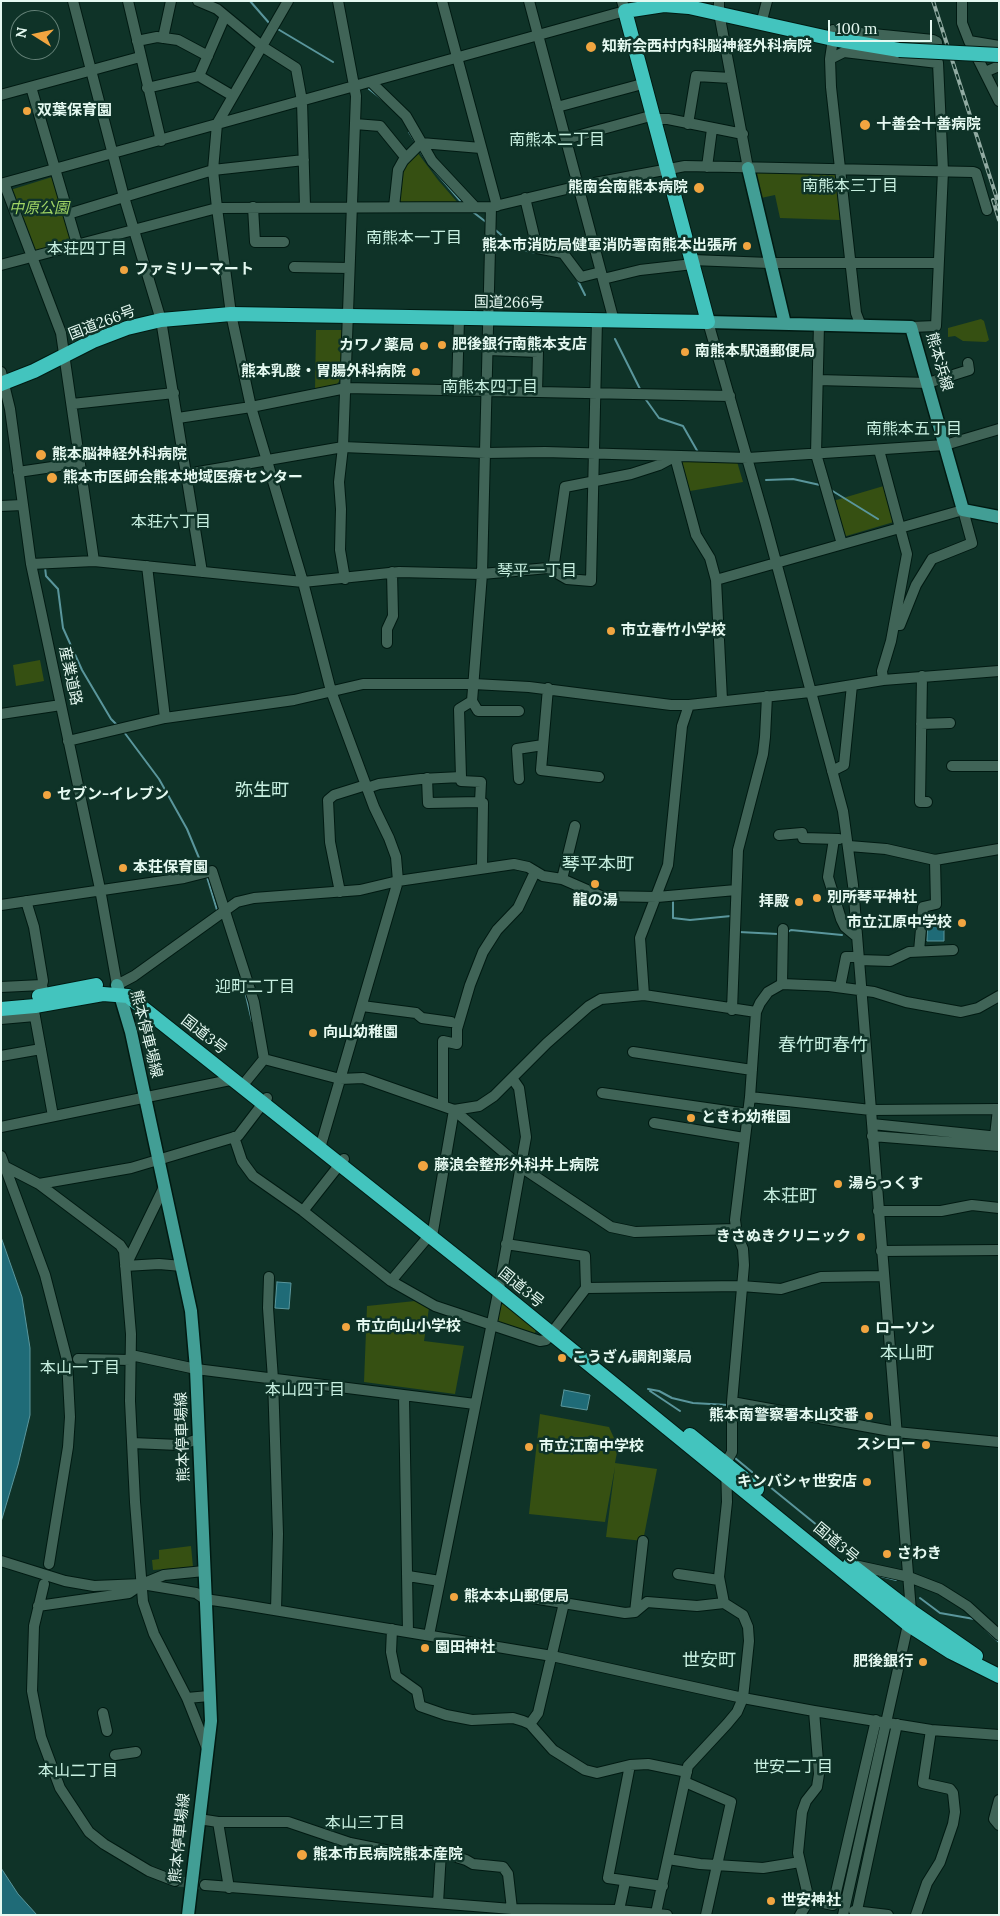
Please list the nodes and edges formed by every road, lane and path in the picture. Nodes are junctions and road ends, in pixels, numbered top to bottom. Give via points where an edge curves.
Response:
1 (72, 1) edge
2 (128, 1) edge
3 (171, 1) edge
4 (198, 1) edge
5 (288, 1) edge
6 (338, 1) edge
7 (442, 1) edge
8 (528, 1) edge
9 (767, 1) edge
10 (962, 1) edge
11 (624, 6) edge
12 (719, 7) edge
13 (225, 16) junction
14 (761, 24) junction
15 (537, 34) junction
16 (833, 34) junction
17 (163, 38) junction
18 (137, 41) junction
19 (969, 41) junction
20 (999, 46) edge
21 (263, 47) junction
22 (999, 55) edge
23 (208, 56) junction
24 (140, 57) junction
25 (457, 58) junction
26 (830, 59) junction
27 (938, 63) junction
28 (999, 66) edge
29 (91, 69) junction
30 (985, 72) junction
31 (199, 76) junction
32 (731, 78) junction
33 (372, 83) junction
34 (646, 83) junction
35 (354, 86) junction
36 (31, 87) junction
37 (147, 88) junction
38 (1, 95) edge
39 (234, 96) junction
40 (302, 100) junction
41 (999, 101) edge
42 (557, 107) junction
43 (655, 117) junction
44 (217, 124) junction
45 (355, 124) junction
46 (688, 124) junction
47 (712, 129) junction
48 (743, 134) junction
49 (566, 139) junction
50 (161, 141) junction
51 (421, 143) junction
52 (481, 148) junction
53 (113, 153) junction
54 (406, 158) junction
55 (304, 160) junction
56 (707, 167) junction
57 (668, 168) junction
58 (748, 168) junction
59 (841, 168) junction
60 (55, 169) junction
61 (213, 170) junction
62 (943, 171) junction
63 (2, 184) edge
64 (579, 186) junction
65 (124, 197) junction
66 (525, 198) junction
67 (305, 206) junction
68 (253, 207) junction
69 (352, 207) junction
70 (394, 207) junction
71 (475, 207) junction
72 (494, 207) junction
73 (217, 208) junction
74 (987, 210) dead end
75 (68, 214) junction
76 (134, 228) junction
77 (284, 242) dead end
78 (77, 244) junction
79 (31, 256) junction
80 (692, 262) junction
81 (850, 262) junction
82 (769, 263) junction
83 (938, 263) junction
84 (1, 265) edge
85 (294, 267) dead end
86 (349, 268) junction
87 (602, 275) junction
88 (231, 314) junction
89 (348, 315) junction
90 (458, 318) junction
91 (489, 319) junction
92 (161, 320) junction
93 (597, 320) junction
94 (614, 321) junction
95 (708, 322) junction
96 (785, 324) junction
97 (819, 324) junction
98 (861, 326) junction
99 (911, 327) junction
100 (488, 350) junction
101 (64, 355) junction
102 (968, 363) dead end
103 (2, 379) edge
104 (818, 380) junction
105 (928, 383) junction
106 (346, 388) junction
107 (457, 390) junction
108 (487, 391) junction
109 (537, 392) junction
110 (174, 393) junction
111 (596, 393) junction
112 (730, 396) junction
113 (72, 404) junction
114 (251, 407) junction
115 (178, 418) junction
116 (999, 429) edge
117 (945, 445) junction
118 (343, 447) junction
119 (879, 450) junction
120 (486, 453) junction
121 (594, 454) junction
122 (816, 454) junction
123 (675, 457) junction
124 (748, 458) junction
125 (267, 461) junction
126 (80, 463) junction
127 (18, 472) junction
128 (187, 474) junction
129 (594, 480) junction
130 (22, 505) junction
131 (1, 506) edge
132 (963, 510) junction
133 (999, 517) edge
134 (901, 528) junction
135 (842, 544) junction
136 (94, 561) junction
137 (776, 562) junction
138 (31, 564) junction
139 (147, 566) junction
140 (553, 570) junction
141 (202, 572) junction
142 (392, 572) junction
143 (482, 574) junction
144 (345, 579) junction
145 (716, 580) junction
146 (303, 582) junction
147 (894, 624) junction
148 (387, 643) dead end
149 (999, 671) edge
150 (922, 676) junction
151 (883, 680) junction
152 (474, 684) junction
153 (852, 685) junction
154 (548, 688) junction
155 (331, 691) junction
156 (810, 692) junction
157 (767, 696) junction
158 (722, 700) junction
159 (472, 701) junction
160 (689, 705) junction
161 (61, 706) junction
162 (519, 711) dead end
163 (1, 714) edge
164 (165, 718) junction
165 (950, 723) dead end
166 (921, 724) junction
167 (68, 741) junction
168 (543, 745) junction
169 (952, 766) dead end
170 (999, 766) edge
171 (832, 771) junction
172 (461, 777) junction
173 (599, 777) dead end
174 (427, 778) junction
175 (519, 779) dead end
176 (366, 786) junction
177 (480, 802) junction
178 (927, 802) dead end
179 (574, 826) dead end
180 (779, 835) dead end
181 (834, 839) junction
182 (849, 843) junction
183 (999, 849) edge
184 (935, 860) junction
185 (482, 868) junction
186 (536, 872) junction
187 (562, 879) junction
188 (398, 881) junction
189 (100, 889) junction
190 (736, 890) junction
191 (340, 892) junction
192 (657, 898) junction
193 (26, 901) junction
194 (1, 905) edge
195 (224, 912) junction
196 (784, 930) dead end
197 (857, 937) junction
198 (953, 950) dead end
199 (919, 951) junction
200 (858, 959) junction
201 (782, 984) junction
202 (840, 987) junction
203 (1, 988) edge
204 (42, 990) junction
205 (119, 990) junction
206 (861, 991) junction
207 (644, 995) junction
208 (999, 996) edge
209 (1, 1000) edge
210 (362, 1006) junction
211 (1, 1009) edge
212 (732, 1010) junction
213 (34, 1011) junction
214 (756, 1012) junction
215 (1, 1019) edge
216 (452, 1022) dead end
217 (41, 1049) junction
218 (633, 1052) dead end
219 (1, 1056) edge
220 (264, 1059) junction
221 (752, 1070) junction
222 (512, 1078) junction
223 (340, 1079) junction
224 (241, 1080) junction
225 (602, 1093) dead end
226 (144, 1097) junction
227 (750, 1097) junction
228 (265, 1101) junction
229 (444, 1106) junction
230 (454, 1110) junction
231 (871, 1110) junction
232 (748, 1114) junction
233 (53, 1116) junction
234 (654, 1124) dead end
235 (872, 1124) junction
236 (1, 1127) edge
237 (872, 1136) junction
238 (234, 1137) junction
239 (744, 1138) junction
240 (997, 1141) edge
241 (321, 1144) junction
242 (1, 1156) edge
243 (158, 1159) junction
244 (342, 1161) junction
245 (6, 1167) junction
246 (521, 1167) junction
247 (40, 1184) junction
248 (164, 1187) junction
249 (999, 1208) edge
250 (303, 1211) junction
251 (878, 1211) junction
252 (735, 1229) junction
253 (431, 1234) junction
254 (506, 1244) junction
255 (999, 1250) edge
256 (881, 1251) junction
257 (126, 1266) junction
258 (182, 1266) junction
259 (269, 1276) dead end
260 (883, 1276) junction
261 (391, 1281) junction
262 (499, 1286) junction
263 (741, 1286) junction
264 (586, 1288) junction
265 (490, 1324) junction
266 (553, 1332) junction
267 (131, 1357) junction
268 (78, 1359) dead end
269 (196, 1369) junction
270 (274, 1379) junction
271 (404, 1396) junction
272 (732, 1402) junction
273 (475, 1404) junction
274 (896, 1432) junction
275 (199, 1439) junction
276 (999, 1442) edge
277 (132, 1443) junction
278 (726, 1463) junction
279 (728, 1478) junction
280 (643, 1541) dead end
281 (1, 1561) edge
282 (49, 1564) dead end
283 (851, 1565) junction
284 (204, 1571) junction
285 (678, 1574) dead end
286 (408, 1576) junction
287 (909, 1577) junction
288 (719, 1580) junction
289 (440, 1581) junction
290 (44, 1584) dead end
291 (142, 1584) junction
292 (514, 1594) dead end
293 (205, 1598) junction
294 (564, 1602) junction
295 (724, 1603) junction
296 (38, 1606) junction
297 (276, 1610) junction
298 (635, 1612) junction
299 (910, 1618) junction
300 (392, 1629) junction
301 (408, 1632) junction
302 (429, 1635) junction
303 (999, 1635) edge
304 (552, 1656) junction
305 (999, 1668) edge
306 (999, 1676) edge
307 (209, 1696) junction
308 (187, 1698) junction
309 (743, 1698) junction
310 (814, 1711) junction
311 (104, 1714) dead end
312 (876, 1720) junction
313 (892, 1723) junction
314 (530, 1724) junction
315 (931, 1730) junction
316 (107, 1731) dead end
317 (999, 1735) edge
318 (208, 1751) junction
319 (136, 1752) dead end
320 (115, 1755) dead end
321 (630, 1766) junction
322 (686, 1777) junction
323 (999, 1800) edge
324 (199, 1819) junction
325 (218, 1822) junction
326 (999, 1825) edge
327 (441, 1852) junction
328 (668, 1859) junction
329 (800, 1862) junction
330 (717, 1865) junction
331 (175, 1881) tunnel mouth
332 (624, 1882) junction
333 (205, 1885) tunnel mouth
334 (663, 1886) junction
335 (228, 1888) junction
336 (809, 1900) junction
337 (438, 1902) junction
338 (512, 1909) junction
339 (619, 1910) junction
340 (856, 1912) edge
341 (656, 1913) junction
342 (188, 1915) edge
343 (667, 1915) edge
344 (706, 1915) edge
345 (800, 1915) edge
346 (843, 1915) edge
347 (888, 1915) edge
348 (916, 1915) edge

1 - 29 street
2 - 18 street
3 - 17 street
4 - 13 street
5 - 21 street
6 - 35 street
7 - 25 street
8 - 15 street
9 - 14 street
10 - 19 street via 962,23
11 - 12 highway
11 - 15 street
11 - 34 highway
12 - 14 highway
12 - 32 street
13 - 21 street
13 - 23 street
14 - 16 highway
15 - 25 street
15 - 42 street
16 - 22 highway, bridge via 900,50
16 - 26 street
16 - 27 street via 933,40 937,42
17 - 18 street
17 - 23 street via 178,40
18 - 24 street
19 - 20 street
19 - 30 street
21 - 39 street
21 - 40 street via 296,68
23 - 31 street
24 - 29 street
24 - 37 street
25 - 33 street
25 - 52 street
26 - 27 street via 844,52
26 - 59 street
27 - 62 street
28 - 30 street
29 - 36 street
29 - 53 street
30 - 41 street
31 - 37 street
31 - 39 street
32 - 46 street via 696,76
32 - 48 street
33 - 35 street
33 - 51 street via 406,116
34 - 42 street
34 - 43 highway
35 - 40 street
35 - 45 street
36 - 38 street
36 - 60 street
37 - 50 street
39 - 44 street
40 - 44 street
40 - 55 street
42 - 49 street
43 - 46 street
43 - 49 street
43 - 57 highway
44 - 50 street
44 - 61 street
45 - 54 street via 380,126
45 - 69 street
46 - 47 street
47 - 48 street
47 - 56 street
48 - 58 street
49 - 64 street
50 - 53 street
51 - 52 street
51 - 54 street
51 - 71 street via 432,161
52 - 72 street
53 - 60 street
53 - 65 street
54 - 70 street via 396,178
55 - 61 street
55 - 67 street
56 - 57 street
56 - 58 street
57 - 64 street
57 - 80 highway
58 - 59 street
58 - 82 main road
59 - 62 street
59 - 81 street
60 - 63 street
60 - 75 street
61 - 65 street
61 - 73 street
62 - 74 street via 976,174
62 - 83 street
63 - 79 street
64 - 66 street
64 - 87 street
65 - 75 street
65 - 76 street
66 - 72 street
66 - 87 street via 538,248 563,253 581,277
67 - 68 street
67 - 69 street
68 - 73 street
68 - 77 street via 255,242
69 - 70 street
69 - 86 street
70 - 71 street
71 - 72 street
72 - 91 street
73 - 76 street
73 - 88 street
75 - 78 street
76 - 78 street
76 - 92 street
78 - 79 street
79 - 84 street
79 - 101 street via 61,333
80 - 82 street
80 - 87 street
80 - 95 highway
81 - 82 street
81 - 83 street
81 - 98 street via 856,313
82 - 96 main road
83 - 99 street via 936,326
85 - 86 street
86 - 89 street
87 - 94 street
88 - 89 highway, 国道266号
88 - 92 highway, 国道266号
88 - 114 street
89 - 90 highway, 国道266号
89 - 106 street
90 - 91 highway, 国道266号
90 - 107 street
91 - 93 highway, 国道266号
91 - 100 street
92 - 101 highway, 国道266号 via 127,328
92 - 110 street
93 - 94 highway, 国道266号
93 - 111 street
94 - 95 highway, 国道266号
95 - 96 main road, 熊本浜線
95 - 112 street
96 - 97 main road, 熊本浜線
97 - 98 main road, 熊本浜線
97 - 104 street
98 - 99 main road, 熊本浜線
99 - 105 main road, 熊本浜線
100 - 108 street
100 - 109 street via 538,352
101 - 103 highway, 国道266号 via 34,371
101 - 113 street
102 - 105 street via 968,370
103 - 127 street, 産業道路
104 - 105 street
104 - 122 street
105 - 117 main road, 熊本浜線
106 - 107 street
106 - 114 street
106 - 118 street
107 - 108 street
108 - 109 street
108 - 120 street
109 - 111 street
110 - 113 street
110 - 115 street
111 - 112 street
111 - 121 street
112 - 124 street
113 - 126 street
114 - 115 street
114 - 125 street
115 - 128 street
116 - 117 street
117 - 119 street
117 - 132 main road, 熊本浜線
118 - 120 street
118 - 125 street
118 - 144 street via 338,482 340,550
119 - 122 street
119 - 134 street
120 - 121 street
120 - 143 street
121 - 123 street
121 - 129 street
122 - 124 street
122 - 135 street
123 - 124 street
123 - 129 street via 631,474
123 - 145 street via 696,535 710,558
124 - 137 street
125 - 128 street
125 - 146 street
126 - 127 street
126 - 136 street
127 - 130 street, 産業道路
128 - 141 street
129 - 140 street via 565,487
129 - 140 street via 591,581 560,577
130 - 131 street
130 - 138 street, 産業道路
132 - 133 main road
132 - 134 street
132 - 147 street via 972,543 932,559 916,585 900,625
134 - 135 street
134 - 147 street via 907,554
135 - 137 street
136 - 138 street
136 - 139 street
137 - 145 street
137 - 156 street
138 - 161 street, 産業道路
139 - 141 street
139 - 164 street
140 - 143 street
141 - 146 street
142 - 143 street
142 - 144 street
142 - 148 street via 393,616 387,629
143 - 152 street
144 - 146 street
145 - 158 street
146 - 155 street
147 - 151 street via 882,671
149 - 150 street
150 - 151 street
150 - 166 street
151 - 153 street
152 - 154 street
152 - 155 street via 364,684
152 - 159 street
153 - 156 street
153 - 171 street via 844,765
154 - 160 street
154 - 168 street
155 - 164 street via 294,700
155 - 176 street
156 - 157 street
156 - 171 street
157 - 158 street
157 - 190 street via 766,737 738,850
158 - 160 street
159 - 162 street via 478,711
159 - 172 street via 459,709
160 - 192 street via 682,726 668,865
161 - 163 street
161 - 167 street, 産業道路
164 - 167 street
165 - 166 street
166 - 178 street via 920,802
167 - 189 street, 産業道路
168 - 173 street via 541,770
168 - 175 street via 517,749
169 - 170 street
171 - 182 street
172 - 174 street
172 - 177 street via 462,781 480,782
174 - 176 street
174 - 177 street via 428,803
176 - 188 street via 396,857
176 - 191 street via 334,795 328,800 330,842
177 - 185 street via 483,803
179 - 187 street
180 - 181 street via 802,833 803,838
181 - 182 street
181 - 197 street via 828,877 841,919
182 - 184 street
182 - 197 street
183 - 184 street
184 - 199 street via 936,904 923,907
185 - 186 street via 514,864
185 - 188 street
186 - 187 street
186 - 229 street via 518,908 497,930 483,952 457,1029 457,1044 443,1041
187 - 192 street via 602,896
188 - 191 street
188 - 210 street
189 - 193 street
189 - 195 street via 212,871
189 - 205 street, 産業道路
190 - 192 street
190 - 212 street
191 - 195 street via 254,898 237,902
192 - 207 street via 640,938
193 - 194 street
193 - 204 street via 34,928
195 - 205 street
195 - 220 street via 232,927 254,1002
196 - 201 street
197 - 200 street
198 - 199 street
199 - 200 street via 902,953 890,962
200 - 202 street via 846,957
200 - 206 street
201 - 202 street
201 - 214 street via 768,992
202 - 206 street
203 - 204 street
204 - 205 highway via 106,984
204 - 209 highway
205 - 213 highway, 国道3号
205 - 224 highway, 国道3号
205 - 226 main road, 熊本停車場線
206 - 208 street via 961,1012 978,1008
206 - 231 street
207 - 212 street
207 - 222 street via 601,999
210 - 216 street via 416,1013 422,1018
210 - 223 street
211 - 213 highway, 国道3号
212 - 214 street
213 - 215 street
213 - 217 street
214 - 221 street
217 - 219 street
217 - 233 street
218 - 221 street
220 - 223 street
220 - 224 street
221 - 227 street
222 - 230 street via 479,1106
222 - 246 street via 518,1088 526,1137
223 - 229 street via 363,1078
223 - 241 street
224 - 226 street
224 - 228 highway, 国道3号
225 - 232 street
226 - 233 street
226 - 243 main road, 熊本停車場線
227 - 231 street
227 - 232 street
228 - 238 street
228 - 241 highway, 国道3号
229 - 230 street
230 - 246 street
230 - 253 street
231 - 235 street
231 - 240 street via 998,1109
232 - 239 street
233 - 236 street
234 - 239 street
235 - 237 street
235 - 240 street
237 - 240 street
237 - 251 street
238 - 243 street
238 - 250 street via 242,1161 253,1176
239 - 252 street
241 - 244 highway, 国道3号
242 - 245 street
243 - 247 street via 131,1168
243 - 248 main road, 熊本停車場線
244 - 250 street
244 - 253 highway, 国道3号
245 - 247 street
245 - 282 street via 45,1275 67,1360 68,1446
246 - 252 street via 605,1223 623,1231
246 - 254 street
247 - 257 street via 120,1245
248 - 257 street
248 - 258 main road, 熊本停車場線
249 - 251 street via 972,1205 941,1211
250 - 261 street
251 - 256 street
252 - 263 street via 743,1249
253 - 261 street
253 - 262 highway, 国道3号
254 - 262 street
254 - 264 street via 584,1254
255 - 256 street
256 - 260 street
257 - 258 street
257 - 267 street
258 - 269 main road, 熊本停車場線 via 191,1311
259 - 270 street via 268,1308
260 - 263 street via 821,1277 781,1289
260 - 274 street
261 - 265 street via 424,1302
262 - 265 street
262 - 266 highway, 国道3号
263 - 264 street
263 - 272 street
264 - 266 street
265 - 266 street via 540,1341 546,1340
265 - 273 street
266 - 278 highway, 国道3号
266 - 279 highway, 国道3号
267 - 268 street
267 - 269 street
267 - 277 street
269 - 270 street
269 - 275 main road, 熊本停車場線
270 - 271 street
270 - 297 street via 278,1534
271 - 273 street
271 - 286 street
272 - 274 street
272 - 278 street via 732,1452
273 - 289 street
274 - 276 street
274 - 287 street
275 - 277 street via 180,1444
275 - 284 main road, 熊本停車場線
277 - 291 street
278 - 279 street
278 - 283 highway, 国道3号
279 - 288 street
279 - 299 highway, 国道3号
280 - 298 street
281 - 291 street via 65,1581 94,1586
283 - 287 street
283 - 299 highway, 国道3号
284 - 291 street via 164,1575
284 - 293 main road, 熊本停車場線
285 - 288 street
286 - 289 street
286 - 301 street
287 - 299 street
287 - 303 street via 940,1589 967,1606
288 - 295 street
289 - 302 street
290 - 296 street
291 - 293 street via 196,1593
291 - 296 street via 129,1593
291 - 308 street via 143,1602 154,1634
292 - 294 street
293 - 297 street
293 - 307 main road, 熊本停車場線
294 - 298 street
294 - 304 street
295 - 298 street via 697,1606 647,1602
295 - 309 street via 743,1615 748,1627 750,1641
296 - 331 street via 32,1649 32,1691 41,1737 60,1789 89,1832 149,1871
297 - 300 street
299 - 305 highway, 国道3号
299 - 306 highway, 国道3号 via 951,1652
299 - 313 street
300 - 301 street
300 - 314 street via 391,1652 396,1676 416,1691 420,1706 472,1720 513,1718
301 - 302 street
302 - 304 street
304 - 309 street
304 - 314 street via 538,1713
307 - 308 street
307 - 318 main road, 熊本停車場線
308 - 318 street
309 - 310 street
309 - 322 street via 737,1712 688,1766
310 - 312 street
310 - 329 street via 819,1774 817,1787 802,1812
311 - 316 street
312 - 313 street
312 - 336 street via 836,1897 833,1905
313 - 315 street
313 - 340 street
313 - 346 street
314 - 321 street via 553,1750 585,1770 598,1773
315 - 317 street
315 - 348 street via 923,1783 950,1788 954,1812 940,1862 927,1883
318 - 324 main road, 熊本停車場線
319 - 320 street
321 - 322 street via 648,1764
321 - 332 street via 608,1878
322 - 328 street
322 - 330 street via 731,1802
323 - 326 street via 994,1819
324 - 325 street
324 - 342 main road, 熊本停車場線
325 - 327 street via 288,1822 350,1843 395,1852
325 - 335 street
327 - 337 street
327 - 338 street via 473,1864 503,1867 508,1874
328 - 330 street
328 - 334 street
329 - 330 street via 763,1868
329 - 336 street
330 - 344 street
332 - 334 street
332 - 339 street
333 - 335 street
334 - 341 street
335 - 337 street
336 - 345 street
337 - 338 street
338 - 339 street
339 - 341 street
340 - 347 street
341 - 343 street

